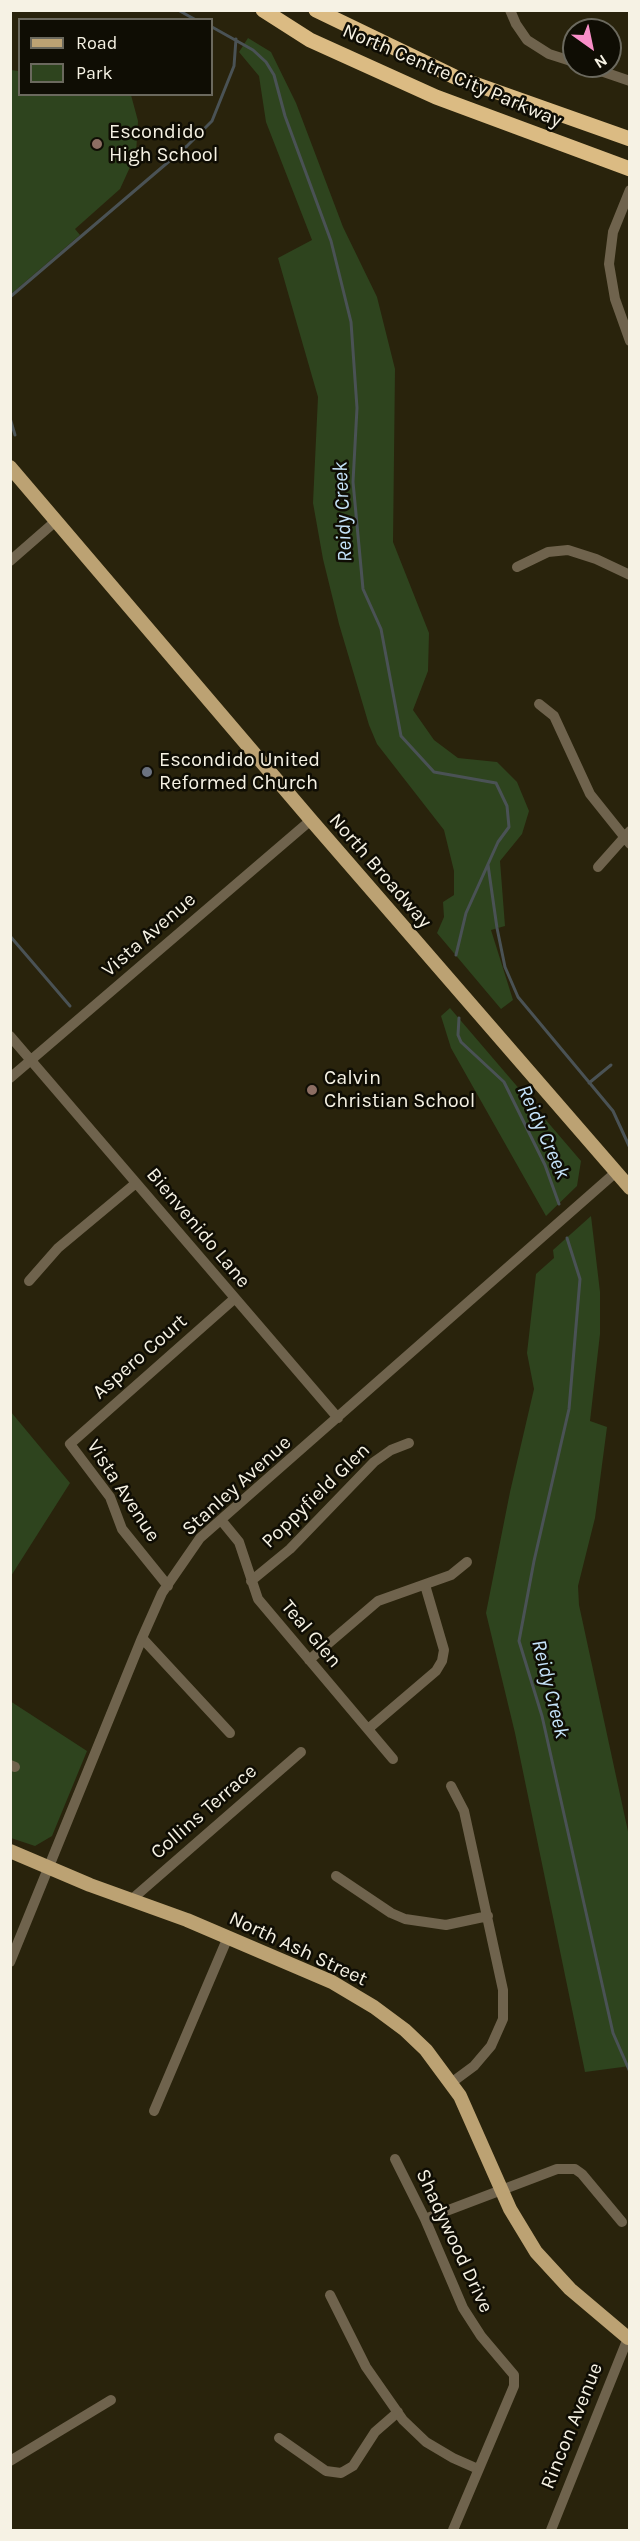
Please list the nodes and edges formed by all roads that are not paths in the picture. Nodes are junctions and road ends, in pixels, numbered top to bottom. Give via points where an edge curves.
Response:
1 (263, 10) edge
2 (316, 10) edge
3 (510, 10) edge
4 (562, 58) edge
5 (630, 139) edge
6 (630, 169) edge
7 (630, 190) edge
8 (630, 341) edge
9 (10, 466) edge
10 (57, 520) junction
11 (10, 561) edge
12 (517, 567) dead end
13 (630, 575) edge
14 (539, 704) dead end
15 (311, 820) junction
16 (628, 837) edge
17 (598, 867) dead end
18 (10, 1036) edge
19 (32, 1059) junction
20 (10, 1078) edge
21 (615, 1173) junction
22 (136, 1183) junction
23 (630, 1188) edge
24 (29, 1281) dead end
25 (234, 1299) junction
26 (338, 1418) junction
27 (409, 1443) dead end
28 (70, 1444) joint
29 (221, 1520) junction
30 (467, 1562) dead end
31 (251, 1581) junction
32 (425, 1585) junction
33 (168, 1586) junction
34 (142, 1638) junction
35 (309, 1660) junction
36 (368, 1729) junction
37 (230, 1734) dead end
38 (301, 1752) dead end
39 (393, 1760) dead end
40 (451, 1786) dead end
41 (10, 1851) edge
42 (49, 1868) junction
43 (336, 1876) dead end
44 (132, 1900) junction
45 (488, 1916) junction
46 (16, 1935) edge
47 (228, 1936) junction
48 (10, 1962) edge
49 (451, 2083) junction
50 (153, 2111) dead end
51 (395, 2159) dead end
52 (503, 2190) junction
53 (425, 2219) junction
54 (622, 2222) dead end
55 (330, 2295) dead end
56 (629, 2338) edge
57 (111, 2400) dead end
58 (398, 2412) junction
59 (279, 2438) dead end
60 (10, 2461) edge
61 (478, 2469) junction
62 (453, 2530) edge
63 (551, 2530) edge

1 - 6 highway, North Centre City Parkway via 310,40 436,97
2 - 5 highway, North Centre City Parkway via 455,77
3 - 4 street via 527,40
7 - 8 street via 613,232 609,264 615,299
9 - 10 main road, North Broadway
10 - 11 street
10 - 15 main road, North Broadway
12 - 13 street via 548,552 567,550
14 - 16 street via 554,716 590,794
15 - 19 street, Vista Avenue
15 - 21 main road, North Broadway
16 - 17 street
18 - 19 street, Bienvenido Lane
19 - 20 street, Vista Avenue
19 - 22 street, Bienvenido Lane
21 - 23 main road, North Broadway
21 - 26 street, Stanley Avenue
22 - 24 street via 58,1248
22 - 25 street, Bienvenido Lane
25 - 26 street, Bienvenido Lane
25 - 28 street, Aspero Court
26 - 29 street, Stanley Avenue
27 - 31 street, Poppyfield Glen via 374,1462 290,1549
28 - 33 street, Vista Avenue via 110,1497 122,1529
29 - 31 street, Teal Glen via 239,1542
29 - 33 street, Stanley Avenue via 200,1538
30 - 32 street via 451,1575
31 - 35 street, Teal Glen via 258,1599
32 - 35 street via 378,1601
32 - 36 street via 444,1650 442,1661 436,1671
33 - 34 street, Stanley Avenue
34 - 37 street
34 - 42 street, Stanley Avenue
35 - 36 street, Teal Glen
36 - 39 street, Teal Glen
38 - 44 street, Collins Terrace
40 - 45 street via 464,1810
41 - 42 main road, North Ash Street
42 - 44 main road, North Ash Street
42 - 46 street, Stanley Avenue
43 - 45 street via 405,1919 446,1925
44 - 47 main road, North Ash Street
45 - 49 street via 503,1990 503,2019 491,2046 474,2066
46 - 48 street, Stanley Avenue
47 - 49 main road, North Ash Street via 332,1982 374,2007 426,2050
47 - 50 street
49 - 52 main road, North Ash Street
51 - 53 street, Shadywood Drive
52 - 53 street
52 - 54 street via 557,2169 575,2169
52 - 56 main road, North Ash Street via 536,2252 570,2289
53 - 61 street, Shadywood Drive via 463,2308 514,2375 514,2386
55 - 58 street via 366,2367
56 - 63 street, Rincon Avenue
57 - 60 street
58 - 59 street via 375,2432 353,2466 341,2474 326,2471
58 - 61 street via 426,2442
61 - 62 street, Shadywood Drive

